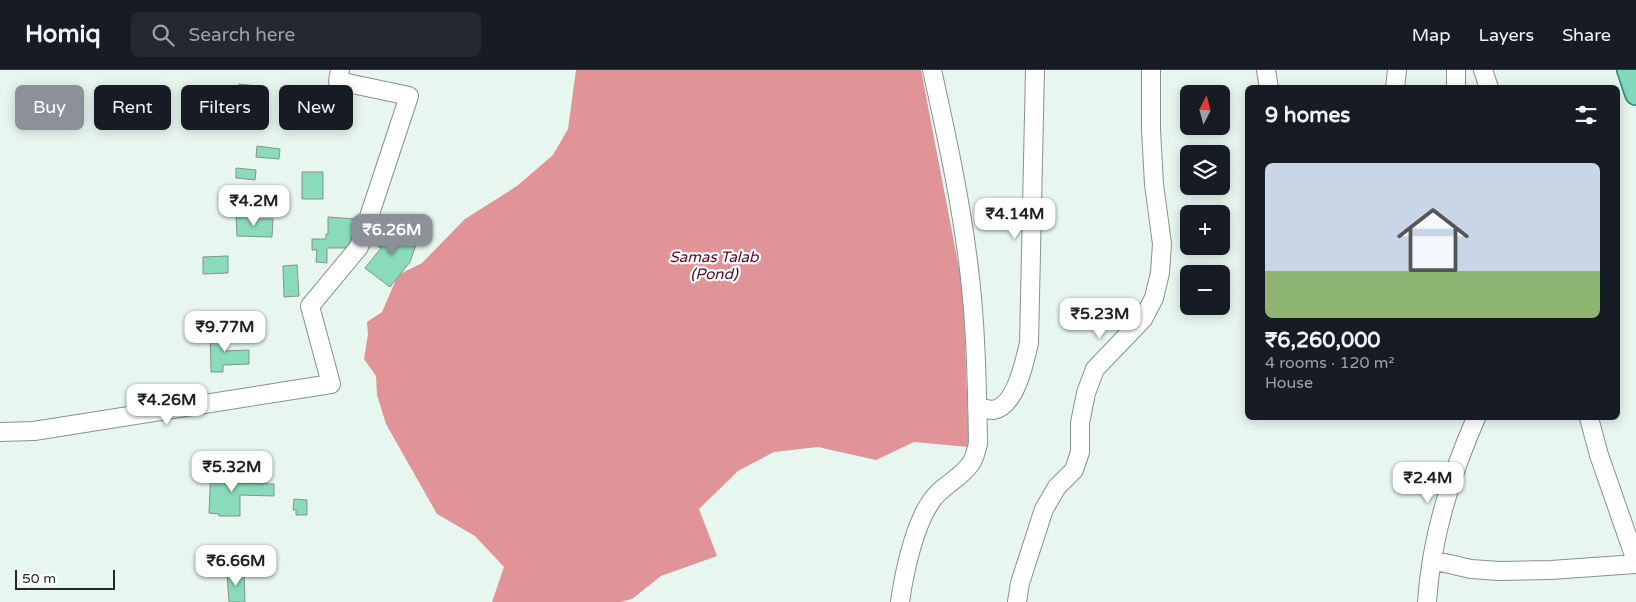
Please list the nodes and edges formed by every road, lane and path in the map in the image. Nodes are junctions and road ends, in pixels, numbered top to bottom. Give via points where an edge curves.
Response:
1 (340, 70) edge
2 (932, 70) edge
3 (1035, 70) edge
4 (1150, 70) edge
5 (1266, 70) edge
6 (1397, 70) edge
7 (1456, 70) edge
8 (1483, 70) edge
9 (1628, 70) edge
10 (1269, 85) edge
11 (1395, 85) edge
12 (1456, 85) edge
13 (1488, 85) edge
14 (1636, 94) edge
15 (977, 407) junction
16 (1475, 420) edge
17 (1590, 420) edge
18 (0, 432) edge
19 (1432, 560) junction
20 (1636, 563) edge
21 (900, 602) edge
22 (1017, 602) edge
23 (1427, 602) edge

1 - 18 street via 338,81 409,96 359,247 310,306 331,384 34,431
2 - 15 street via 968,260
3 - 15 street via 1029,343 1023,370 1003,405 994,410
4 - 22 street via 1154,184 1162,244 1154,298 1143,319 1095,369 1084,401 1080,452 1074,470 1057,487 1044,509
5 - 10 street
6 - 11 street
7 - 12 street
8 - 13 street
9 - 14 main road
15 - 21 street via 978,444 972,462 930,502 917,531 902,582
16 - 19 street via 1449,489
17 - 20 street
19 - 20 street via 1471,569 1499,571
19 - 23 street

